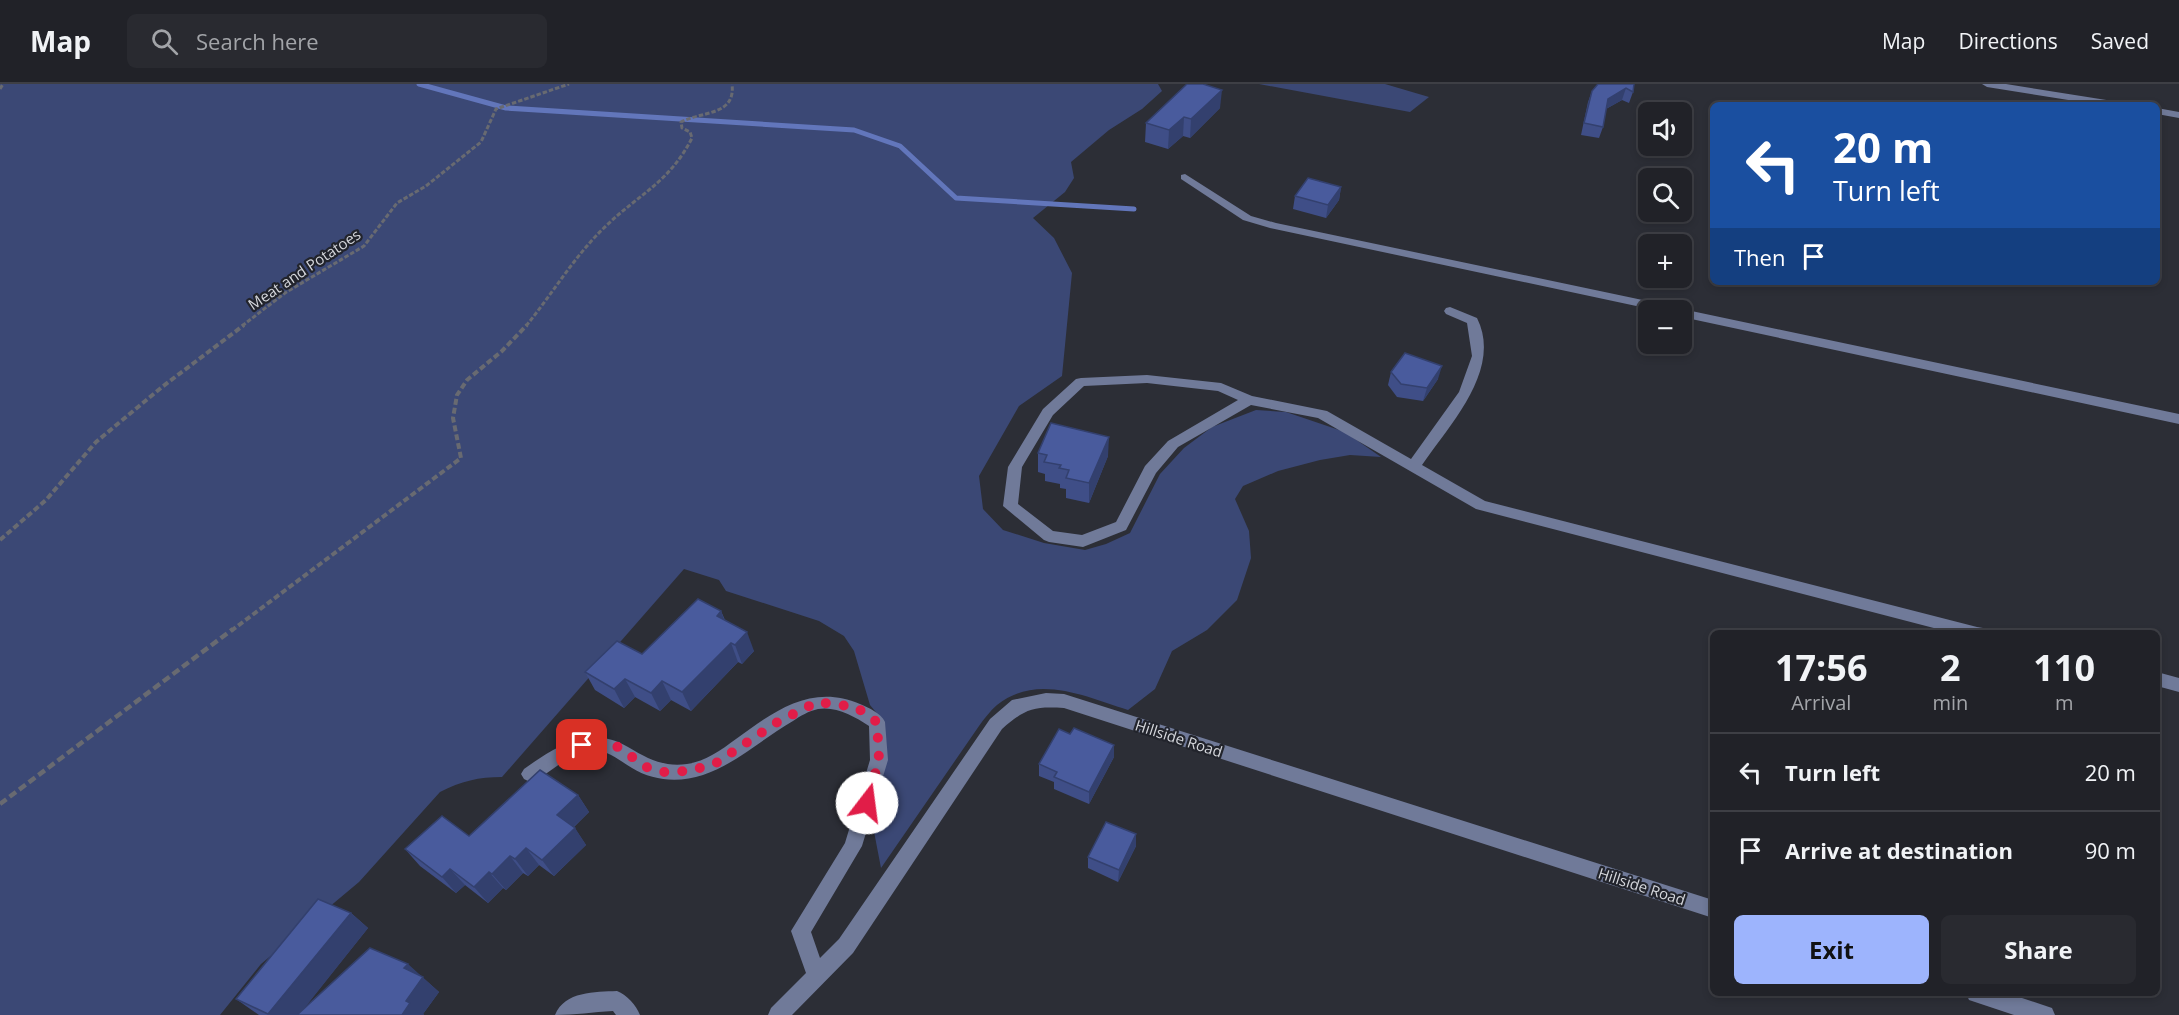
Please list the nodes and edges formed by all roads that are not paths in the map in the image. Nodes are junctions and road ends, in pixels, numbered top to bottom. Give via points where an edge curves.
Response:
1 (1988, 84) edge
2 (2100, 102) edge
3 (2160, 112) edge
4 (2179, 115) edge
5 (1185, 177) dead end
6 (1638, 303) edge
7 (1450, 311) dead end
8 (1692, 315) edge
9 (1249, 400) junction
10 (2179, 419) edge
11 (1413, 466) junction
12 (1965, 630) edge
13 (2160, 680) edge
14 (2179, 685) edge
15 (530, 774) dead end
16 (1710, 908) edge
17 (817, 976) junction
18 (1985, 996) edge
19 (565, 1015) edge
20 (630, 1015) edge
21 (778, 1015) edge
22 (2045, 1015) edge

1 - 2 street
3 - 4 street
5 - 6 street via 1247,218 1274,226
7 - 11 street via 1473,321 1478,356 1465,393
8 - 10 street
9 - 9 street via 1173,444 1149,470 1121,526 1083,541 1049,536 1010,506 1015,467 1048,412 1081,382 1147,379 1221,387
9 - 11 street via 1322,414
11 - 12 street via 1481,505
13 - 14 street
15 - 17 street via 563,753 582,745 602,743 618,747 646,767 663,772 690,771 716,763 804,707 817,702 856,707 877,722 879,760 853,846 801,931
16 - 17 street, Hillside Road via 1064,701 1046,700 1018,705 996,724 846,946
17 - 21 street, Hillside Road
18 - 22 street
19 - 20 street via 585,1002 617,1001

